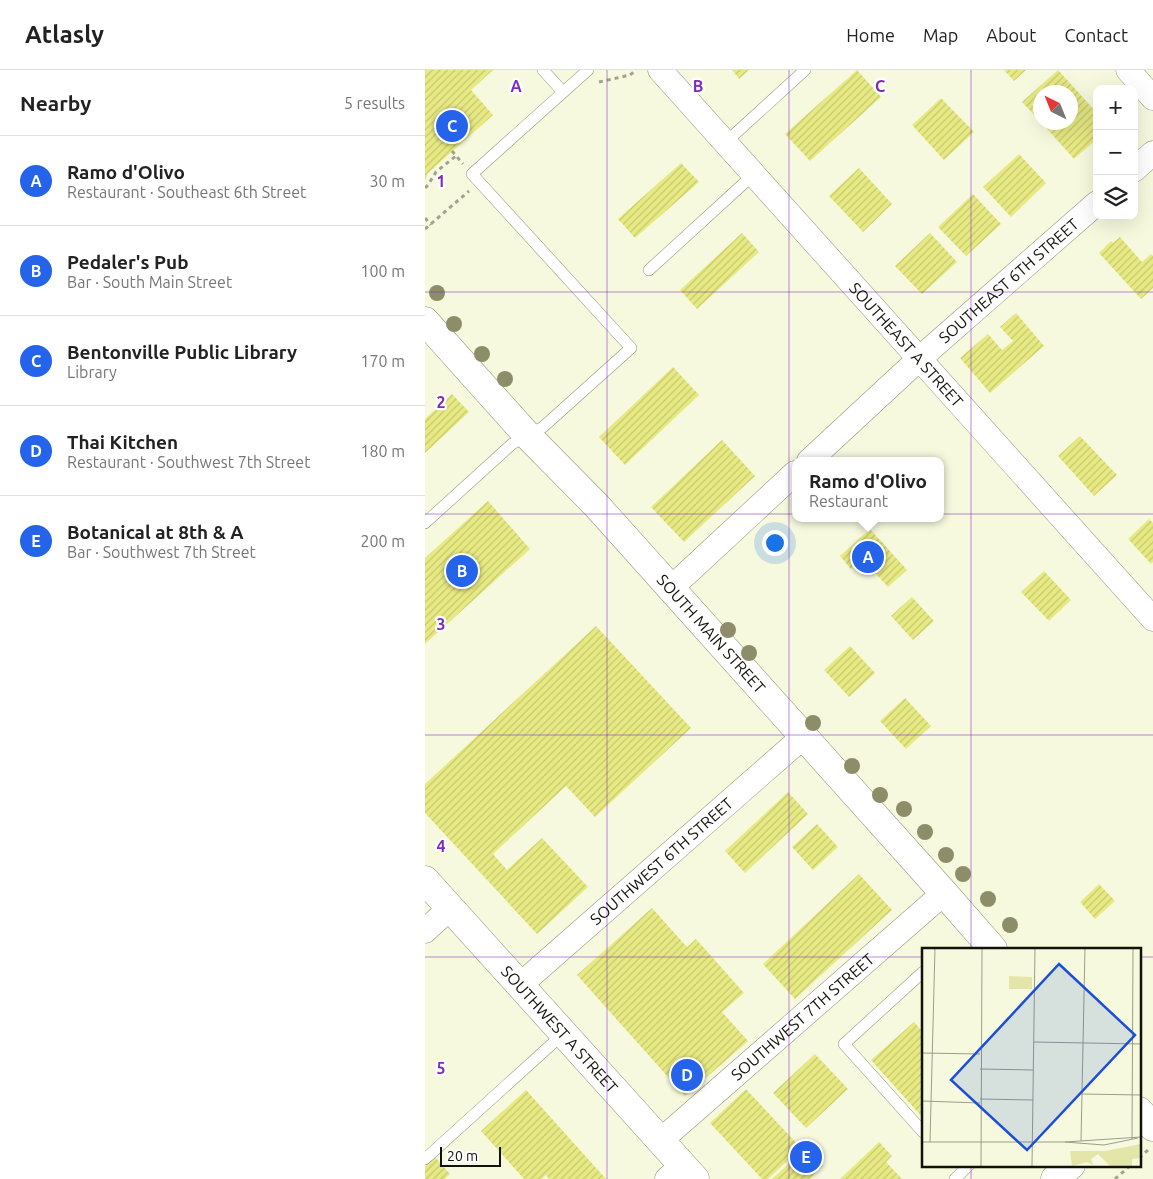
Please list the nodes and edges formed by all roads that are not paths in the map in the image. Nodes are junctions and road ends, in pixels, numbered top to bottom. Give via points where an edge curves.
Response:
1 (543, 70) edge
2 (588, 70) edge
3 (659, 70) edge
4 (805, 70) edge
5 (1128, 70) edge
6 (563, 92) junction
7 (1153, 98) edge
8 (725, 143) junction
9 (1153, 153) edge
10 (1138, 166) edge
11 (753, 175) junction
12 (1093, 207) edge
13 (649, 270) dead end
14 (425, 321) edge
15 (919, 359) junction
16 (528, 436) junction
17 (813, 457) edge
18 (792, 476) edge
19 (425, 523) edge
20 (670, 589) junction
21 (1153, 619) edge
22 (803, 737) junction
23 (425, 880) edge
24 (945, 893) junction
25 (450, 908) junction
26 (425, 931) edge
27 (992, 948) edge
28 (922, 973) edge
29 (520, 985) junction
30 (563, 1034) junction
31 (1153, 1093) edge
32 (1141, 1103) edge
33 (1141, 1116) edge
34 (922, 1131) edge
35 (1151, 1138) edge
36 (660, 1141) junction
37 (425, 1159) edge
38 (967, 1166) edge
39 (1070, 1166) edge
40 (956, 1173) edge
41 (682, 1175) edge
42 (1055, 1179) edge

1 - 6 lane
2 - 6 lane
3 - 8 street, SOUTHEAST A STREET
4 - 8 lane
5 - 7 street
6 - 16 lane via 471,174 631,348 543,427
8 - 11 street, SOUTHEAST A STREET
9 - 10 street
11 - 13 lane
11 - 15 street, SOUTHEAST A STREET
12 - 15 street, SOUTHEAST 6TH STREET
14 - 16 street, SOUTH MAIN STREET
15 - 17 street, SOUTHEAST 6TH STREET
15 - 21 street, SOUTHEAST A STREET
16 - 19 lane via 512,444
16 - 20 street, SOUTH MAIN STREET via 597,506
18 - 20 street
20 - 22 street, SOUTH MAIN STREET
22 - 24 street, SOUTH MAIN STREET
22 - 29 street, SOUTHWEST 6TH STREET
23 - 25 street, SOUTHWEST A STREET
24 - 27 street, SOUTH MAIN STREET
24 - 36 street, SOUTHWEST 7TH STREET
25 - 26 street
25 - 29 street, SOUTHWEST A STREET
28 - 34 lane via 844,1044
29 - 30 street, SOUTHWEST A STREET
30 - 36 street, SOUTHWEST A STREET
30 - 37 lane
31 - 32 street
33 - 35 street
36 - 41 street, SOUTHWEST A STREET
38 - 40 lane
39 - 42 street

